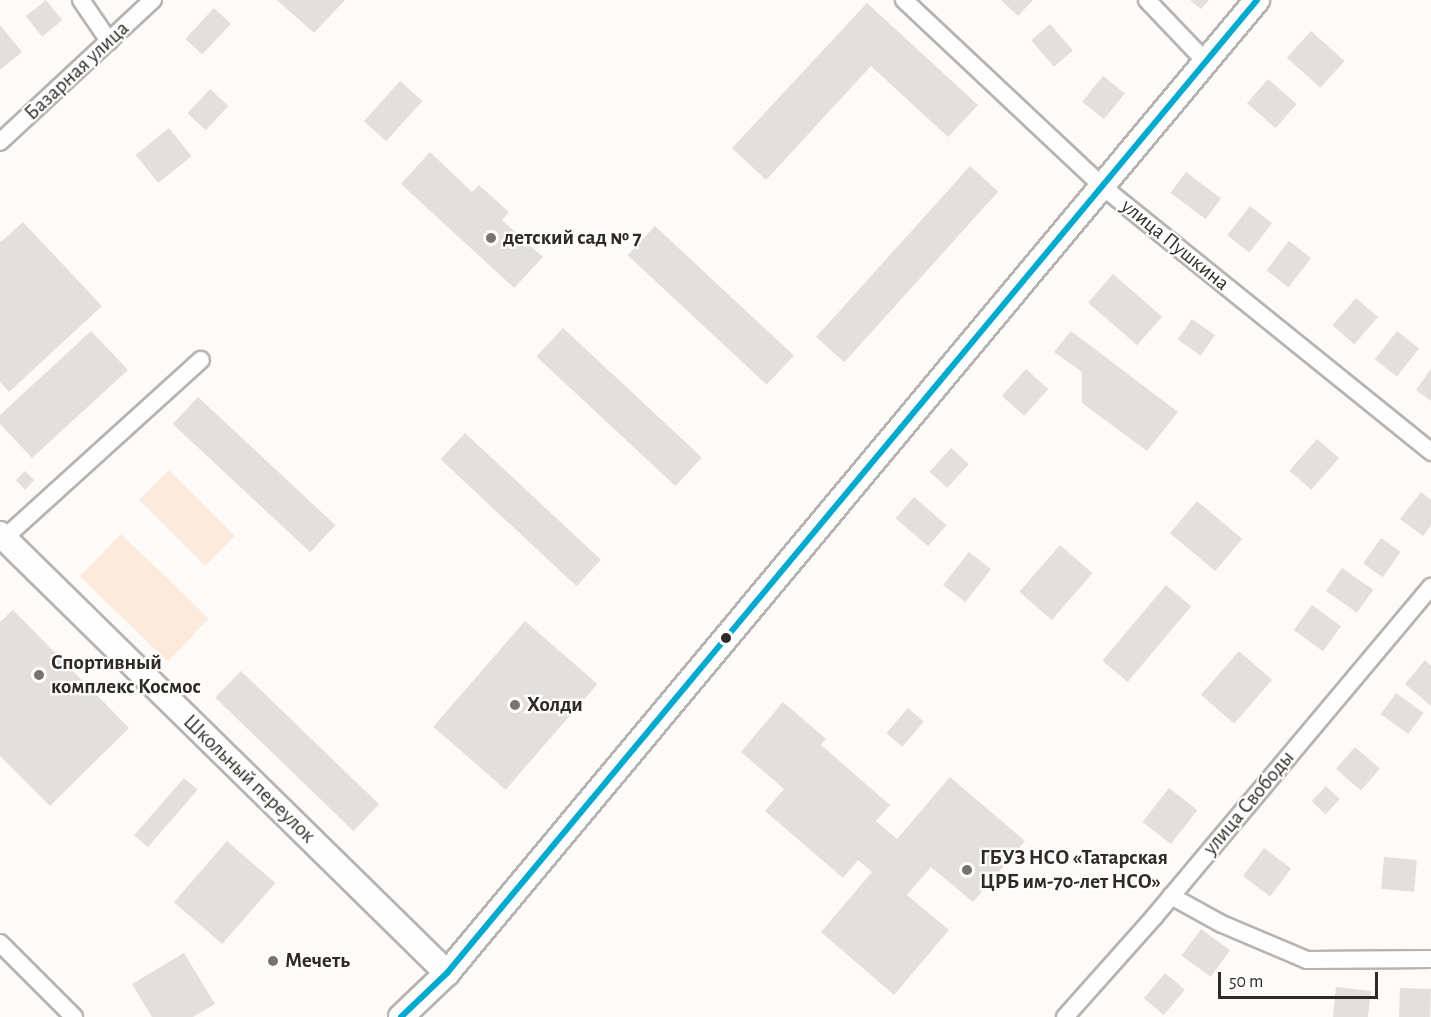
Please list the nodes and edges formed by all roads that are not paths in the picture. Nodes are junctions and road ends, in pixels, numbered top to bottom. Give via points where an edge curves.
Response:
1 (81, 0) edge
2 (153, 0) edge
3 (904, 0) edge
4 (1147, 0) edge
5 (1257, 0) edge
6 (109, 41) junction
7 (1205, 61) junction
8 (0, 141) edge
9 (1103, 187) junction
10 (201, 360) dead end
11 (1431, 452) edge
12 (1, 538) edge
13 (1431, 587) edge
14 (1171, 896) junction
15 (0, 943) edge
16 (1431, 959) edge
17 (447, 973) junction
18 (74, 1017) edge
19 (401, 1017) edge
20 (1065, 1017) edge

1 - 6 street
2 - 6 street, Базарная улица
3 - 9 street, улица Пушкина
4 - 7 street
5 - 7 street
6 - 8 street, Базарная улица
7 - 9 street
9 - 11 street, улица Пушкина
9 - 17 street
10 - 12 street
12 - 17 street, Школьный переулок
13 - 14 street, улица Свободы
14 - 16 street via 1221,924 1307,960
14 - 20 street, улица Свободы
15 - 18 street
17 - 19 street

